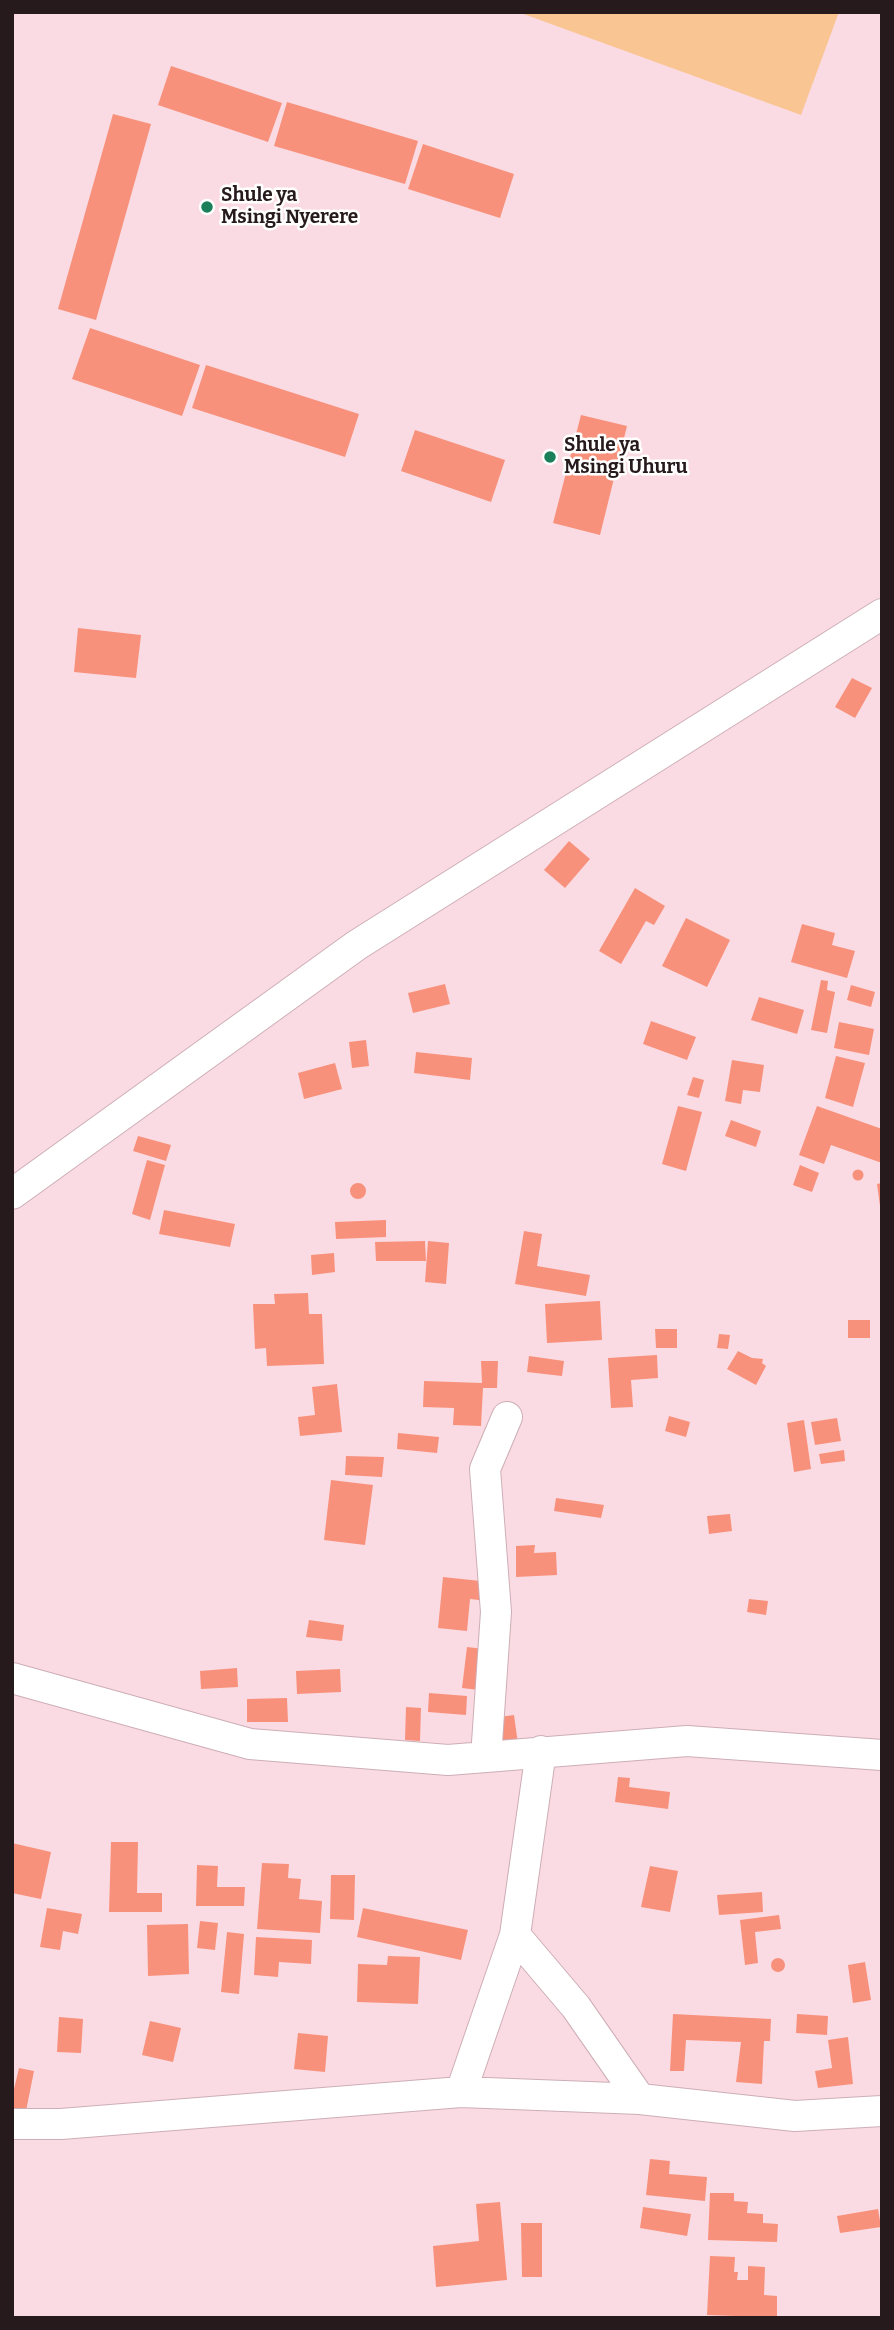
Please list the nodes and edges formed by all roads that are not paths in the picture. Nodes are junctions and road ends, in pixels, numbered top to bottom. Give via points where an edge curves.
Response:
1 (882, 614) edge
2 (12, 1194) edge
3 (507, 1417) dead end
4 (12, 1678) edge
5 (541, 1751) junction
6 (882, 1755) edge
7 (486, 1757) junction
8 (515, 1935) junction
9 (461, 2092) junction
10 (640, 2099) junction
11 (882, 2111) edge
12 (12, 2124) edge

1 - 2 street via 357,945
3 - 7 street via 485,1469 496,1612
4 - 7 street via 250,1744 448,1760
5 - 6 street via 687,1741
5 - 7 street
5 - 8 street
8 - 9 street
8 - 10 street via 576,2007
9 - 10 street
9 - 12 street
10 - 11 street via 795,2116

